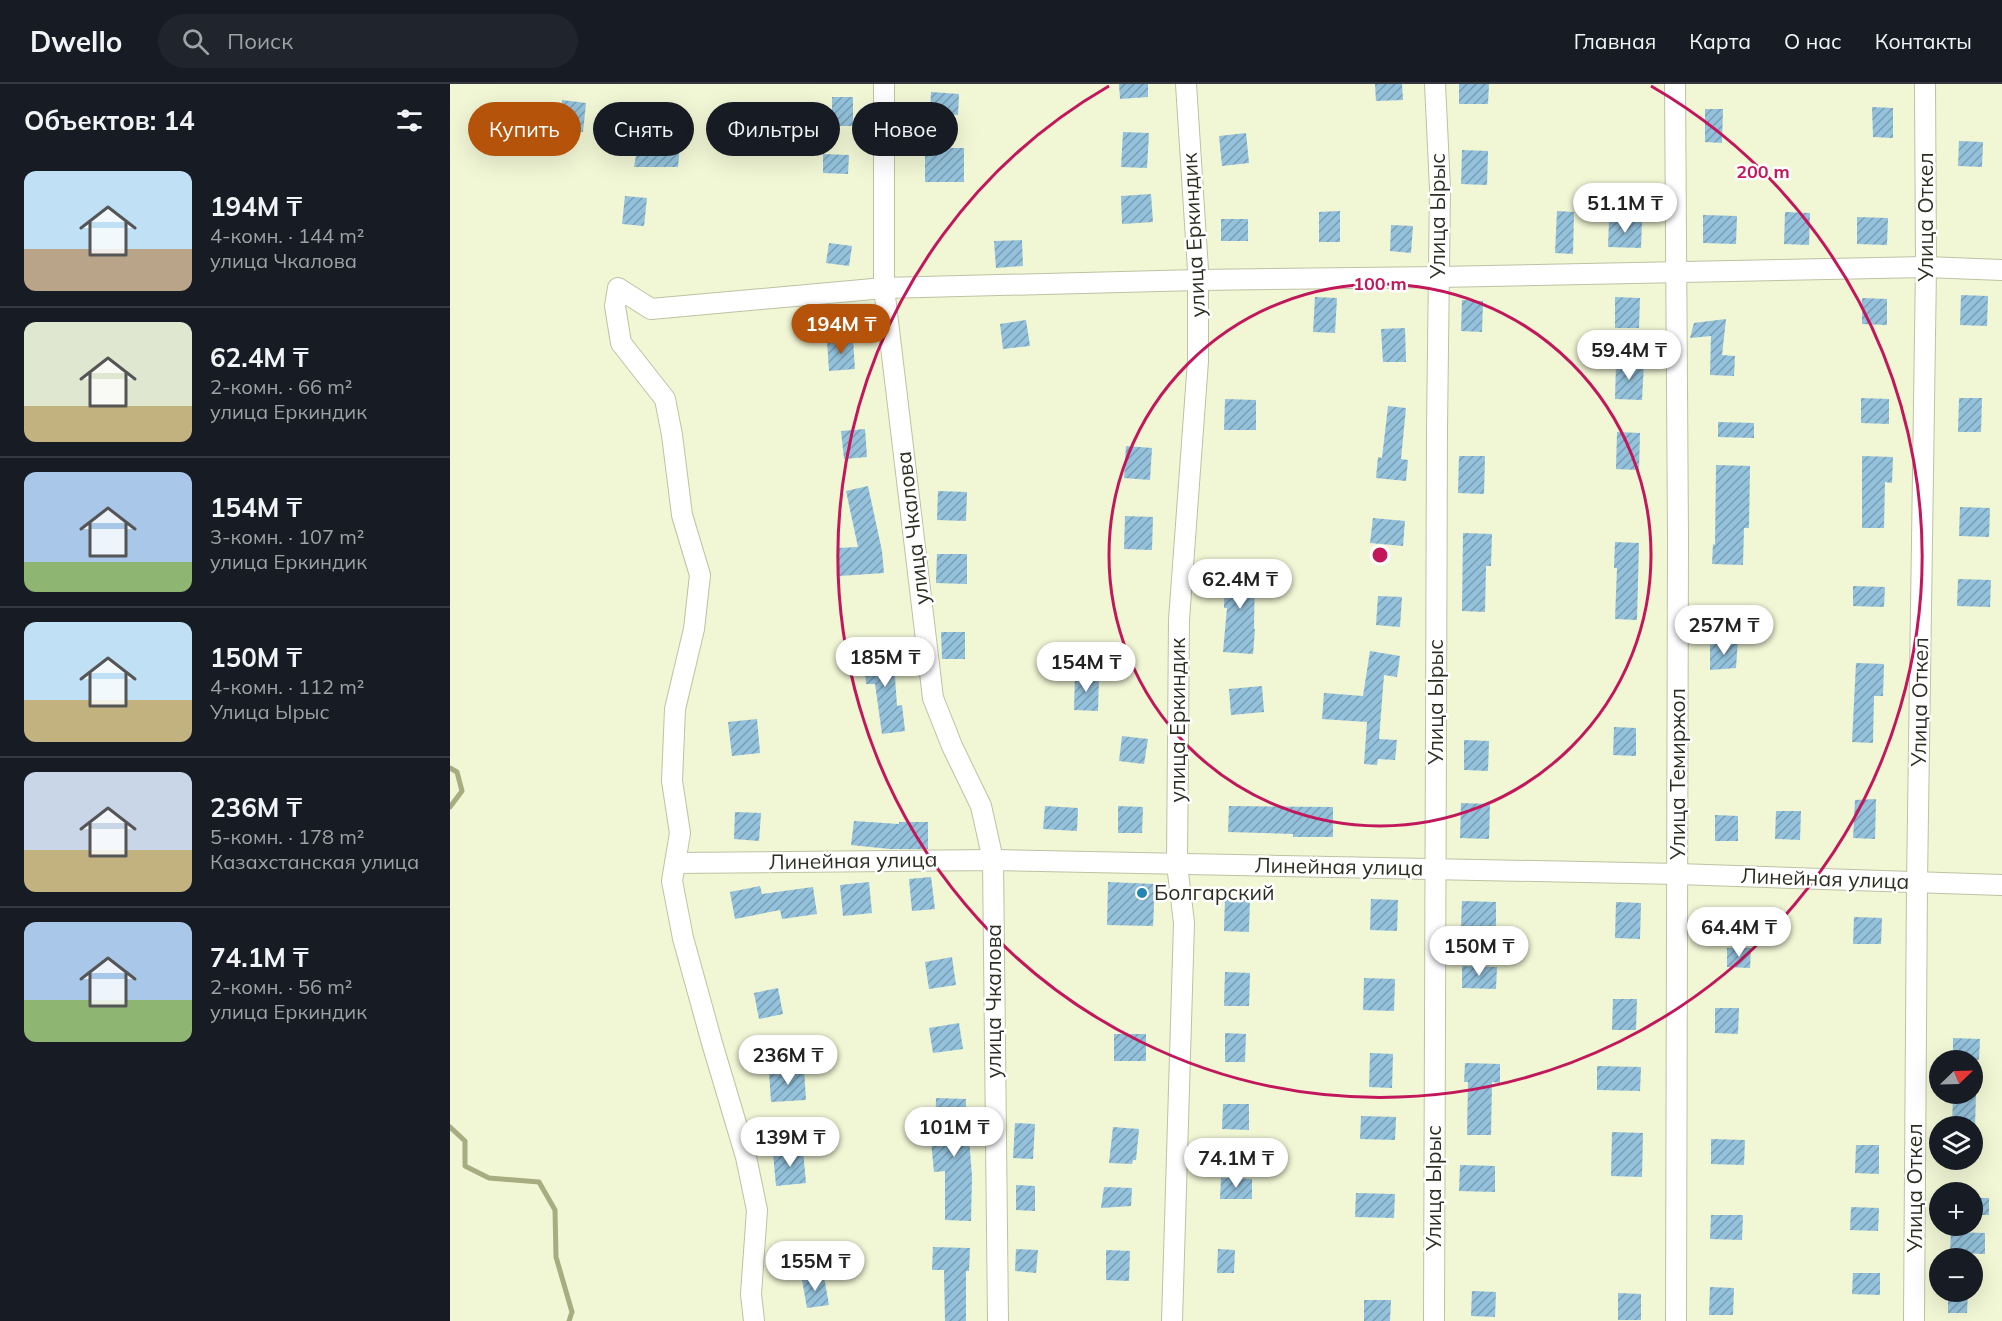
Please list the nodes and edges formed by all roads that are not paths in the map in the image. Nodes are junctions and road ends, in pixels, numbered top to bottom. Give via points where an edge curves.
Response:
1 (884, 84) edge
2 (1186, 84) edge
3 (1435, 84) edge
4 (1674, 84) edge
5 (1925, 84) edge
6 (1926, 267) junction
7 (2002, 270) edge
8 (1676, 272) junction
9 (1439, 277) junction
10 (1198, 280) junction
11 (884, 288) junction
12 (993, 860) junction
13 (675, 863) junction
14 (1178, 864) junction
15 (1436, 870) junction
16 (1678, 874) junction
17 (1917, 883) junction
18 (2002, 885) edge
19 (754, 1321) edge
20 (998, 1321) edge
21 (1172, 1321) edge
22 (1434, 1321) edge
23 (1676, 1321) edge
24 (1914, 1321) edge

1 - 11 street, улица Чкалова
2 - 10 street, улица Еркиндик
3 - 9 street, Улица Ырыс
4 - 8 street, Улица Темиржол
5 - 6 street, Улица Откел
6 - 7 street
6 - 8 street
6 - 17 street, Улица Откел
8 - 9 street
8 - 16 street, Улица Темиржол
9 - 10 street
9 - 15 street, Улица Ырыс
10 - 11 street
10 - 14 street, улица Еркиндик via 1198,361 1179,620
11 - 12 street, улица Чкалова via 933,698 981,806
11 - 13 street via 651,309 618,288 615,306 621,343 665,399 682,515 700,575 694,629 675,709 672,782 680,833
12 - 13 street, Линейная улица
12 - 14 street, Линейная улица
12 - 20 street, улица Чкалова
13 - 19 street via 672,882 683,938 746,1157 757,1210 751,1294
14 - 15 street, Линейная улица
14 - 21 street, улица Еркиндик via 1184,923
15 - 16 street, Линейная улица
15 - 22 street, Улица Ырыс
16 - 17 street, Линейная улица
16 - 23 street, Улица Темиржол
17 - 18 street, Линейная улица
17 - 24 street, Улица Откел

